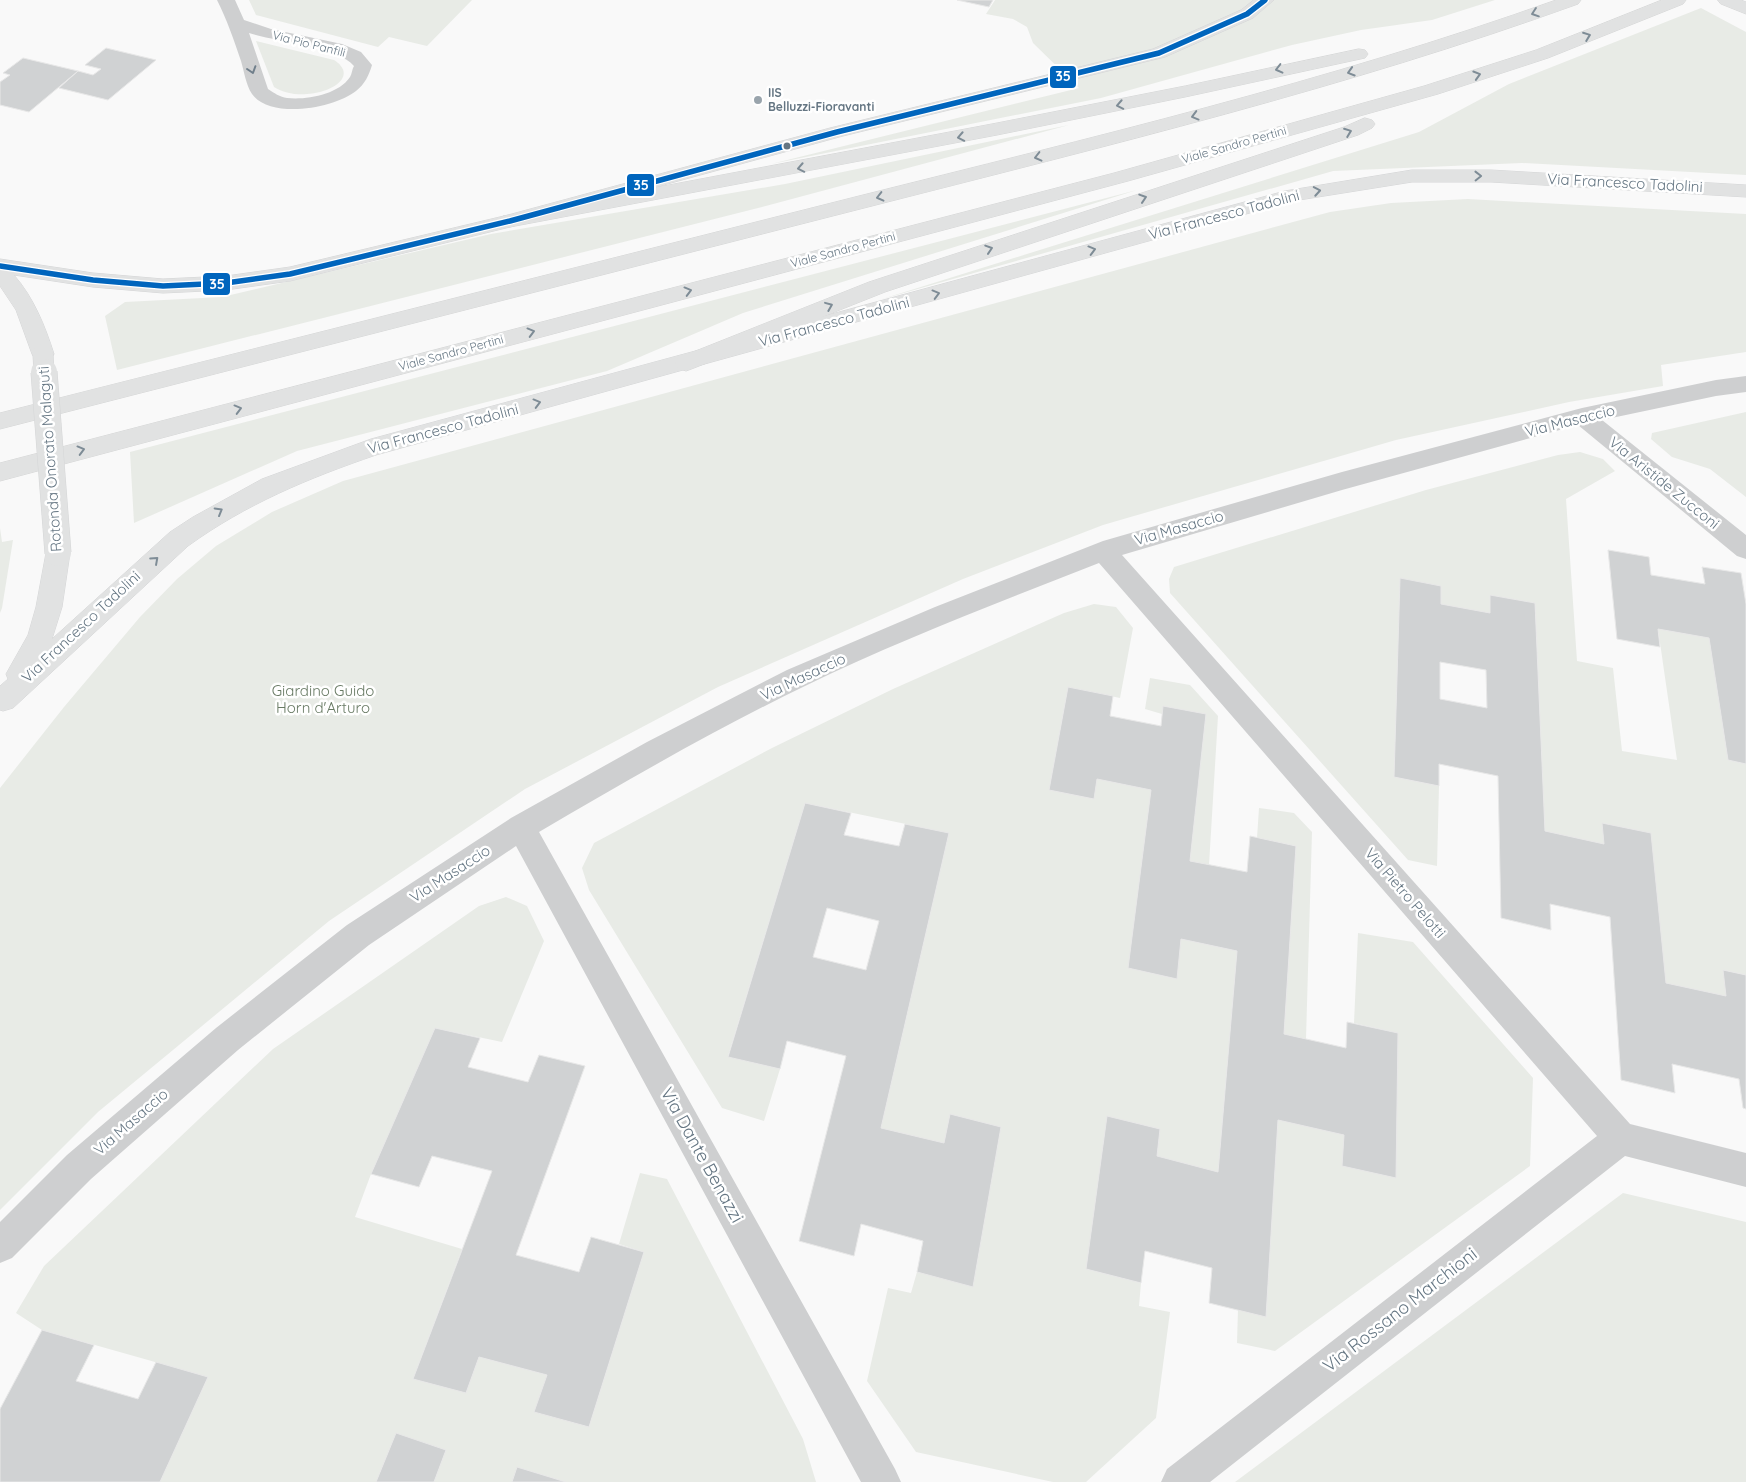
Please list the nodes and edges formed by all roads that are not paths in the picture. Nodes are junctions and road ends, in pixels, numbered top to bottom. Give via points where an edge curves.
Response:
1 (226, 0) edge
2 (1265, 0) edge
3 (1572, 0) edge
4 (1677, 0) edge
5 (1727, 0) edge
6 (1746, 9) edge
7 (238, 23) junction
8 (1464, 36) junction
9 (1431, 90) junction
10 (1746, 190) edge
11 (510, 221) junction
12 (0, 266) edge
13 (0, 274) edge
14 (686, 363) junction
15 (1746, 384) edge
16 (1582, 416) junction
17 (0, 421) edge
18 (0, 472) edge
19 (1746, 550) edge
20 (1103, 551) junction
21 (2, 702) edge
22 (521, 827) junction
23 (1621, 1138) junction
24 (1746, 1170) edge
25 (0, 1246) edge
26 (882, 1482) edge
27 (1180, 1482) edge

1 - 7 street, Via Pio Panfili
2 - 11 main road via 1247,14 1158,53 837,132
3 -> 8 main road
9 -> 4 main road, Viale Sandro Pertini via 1542,54
5 - 6 main road
7 -> 7 street, Via Pio Panfili via 260,92 279,102 303,103 329,98 346,90 358,79 363,65 355,56 336,48 266,33
8 -> 11 main road via 1295,65 1190,91 736,181
8 -> 17 main road via 1285,92 1047,155
14 -> 9 main road via 877,286 1351,131
18 -> 9 main road, Viale Sandro Pertini via 1121,177
14 -> 10 main road, Via Francesco Tadolini via 1292,195 1353,184 1412,176 1491,176
11 - 12 main road via 290,274 221,284 187,286 112,282
13 - 21 main road, Rotonda Onorato Malaguti, bridge via 12,285 33,323 43,354 58,553 40,636
21 -> 14 main road, Via Francesco Tadolini via 179,539 248,494 371,448
15 - 16 street, Via Masaccio
16 - 19 street, Via Aristide Zucconi
16 - 20 street, Via Masaccio
20 - 22 street, Via Masaccio via 944,614 796,678 657,750
20 - 23 street, Via Pietro Pelotti
22 - 25 street, Via Masaccio via 358,935 227,1039 79,1167
22 - 26 street, Via Dante Benazzi
23 - 24 street
23 - 27 street, Via Rossano Marchioni

